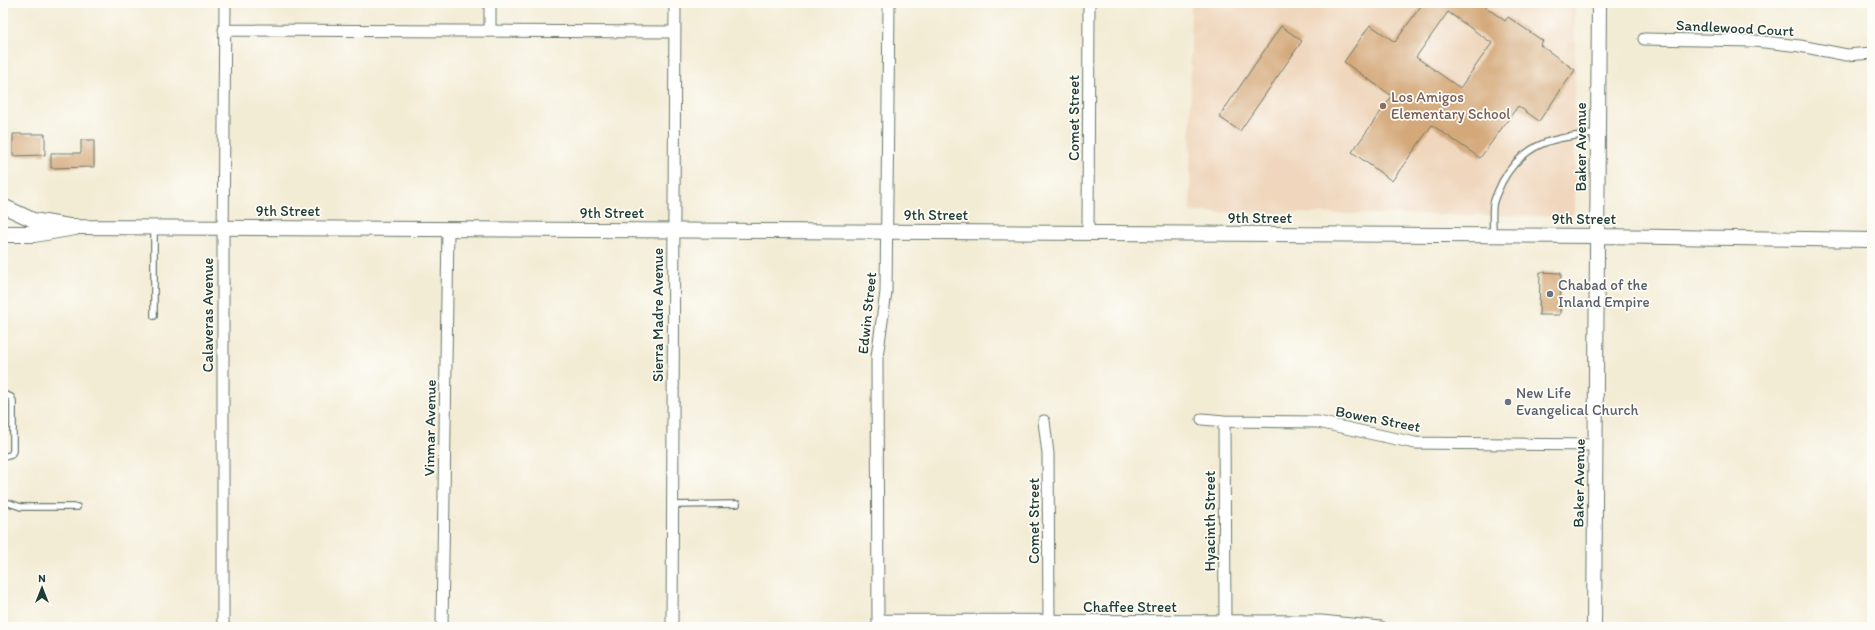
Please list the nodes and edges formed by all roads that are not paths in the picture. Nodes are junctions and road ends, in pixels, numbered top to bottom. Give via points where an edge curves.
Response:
1 (225, 3) edge
2 (490, 3) edge
3 (675, 3) edge
4 (889, 3) edge
5 (1089, 3) edge
6 (1599, 3) edge
7 (224, 30) junction
8 (490, 30) junction
9 (675, 32) junction
10 (1644, 39) dead end
11 (1872, 53) edge
12 (1598, 134) junction
13 (3, 206) edge
14 (75, 227) junction
15 (154, 227) junction
16 (223, 228) junction
17 (448, 229) junction
18 (673, 231) junction
19 (888, 232) junction
20 (1088, 233) junction
21 (3, 234) edge
22 (1493, 236) junction
23 (1598, 236) junction
24 (1872, 240) edge
25 (154, 316) dead end
26 (3, 394) edge
27 (1202, 419) dead end
28 (1044, 421) dead end
29 (1224, 421) junction
30 (1596, 445) junction
31 (3, 457) edge
32 (3, 501) edge
33 (737, 504) dead end
34 (672, 505) junction
35 (77, 507) dead end
36 (1049, 622) junction
37 (1225, 622) junction
38 (878, 624) edge
39 (223, 627) edge
40 (442, 627) edge
41 (672, 627) edge
42 (1382, 627) edge
43 (1594, 627) edge

1 - 7 street, Calaveras Avenue
2 - 8 street
3 - 9 street, Sierra Madre Avenue
4 - 19 street, Edwin Street
5 - 20 street, Comet Street
6 - 12 street, Baker Avenue
7 - 8 street
7 - 16 street, Calaveras Avenue
8 - 9 street
9 - 18 street, Sierra Madre Avenue
10 - 11 street, Sandlewood Court via 1755,41 1847,55
12 - 22 lane via 1566,136 1545,142 1526,154 1510,169 1493,204
12 - 23 street, Baker Avenue
13 - 14 street, 9th Street via 33,220
14 - 15 street, 9th Street
14 - 21 main road via 34,234
15 - 16 street, 9th Street
15 - 25 lane
16 - 17 street, 9th Street
16 - 39 street, Calaveras Avenue
17 - 18 street, 9th Street
17 - 40 street, Vinmar Avenue
18 - 19 street, 9th Street
18 - 34 street, Sierra Madre Avenue
19 - 20 street, 9th Street
19 - 38 street, Edwin Street via 886,292 877,358
20 - 22 street, 9th Street
22 - 23 street, 9th Street
23 - 24 street, 9th Street
23 - 30 street, Baker Avenue
26 - 31 lane via 11,397 13,401 13,452
27 - 29 street, Bowen Street
28 - 36 street, Comet Street via 1048,454
29 - 30 street, Bowen Street via 1318,422 1415,443
29 - 37 street, Hyacinth Street
30 - 43 street, Baker Avenue
32 - 35 lane via 21,507
33 - 34 lane
34 - 41 street, Sierra Madre Avenue
36 - 37 street, Chaffee Street
36 - 38 street, Chaffee Street
37 - 42 street, Chaffee Street via 1321,621

